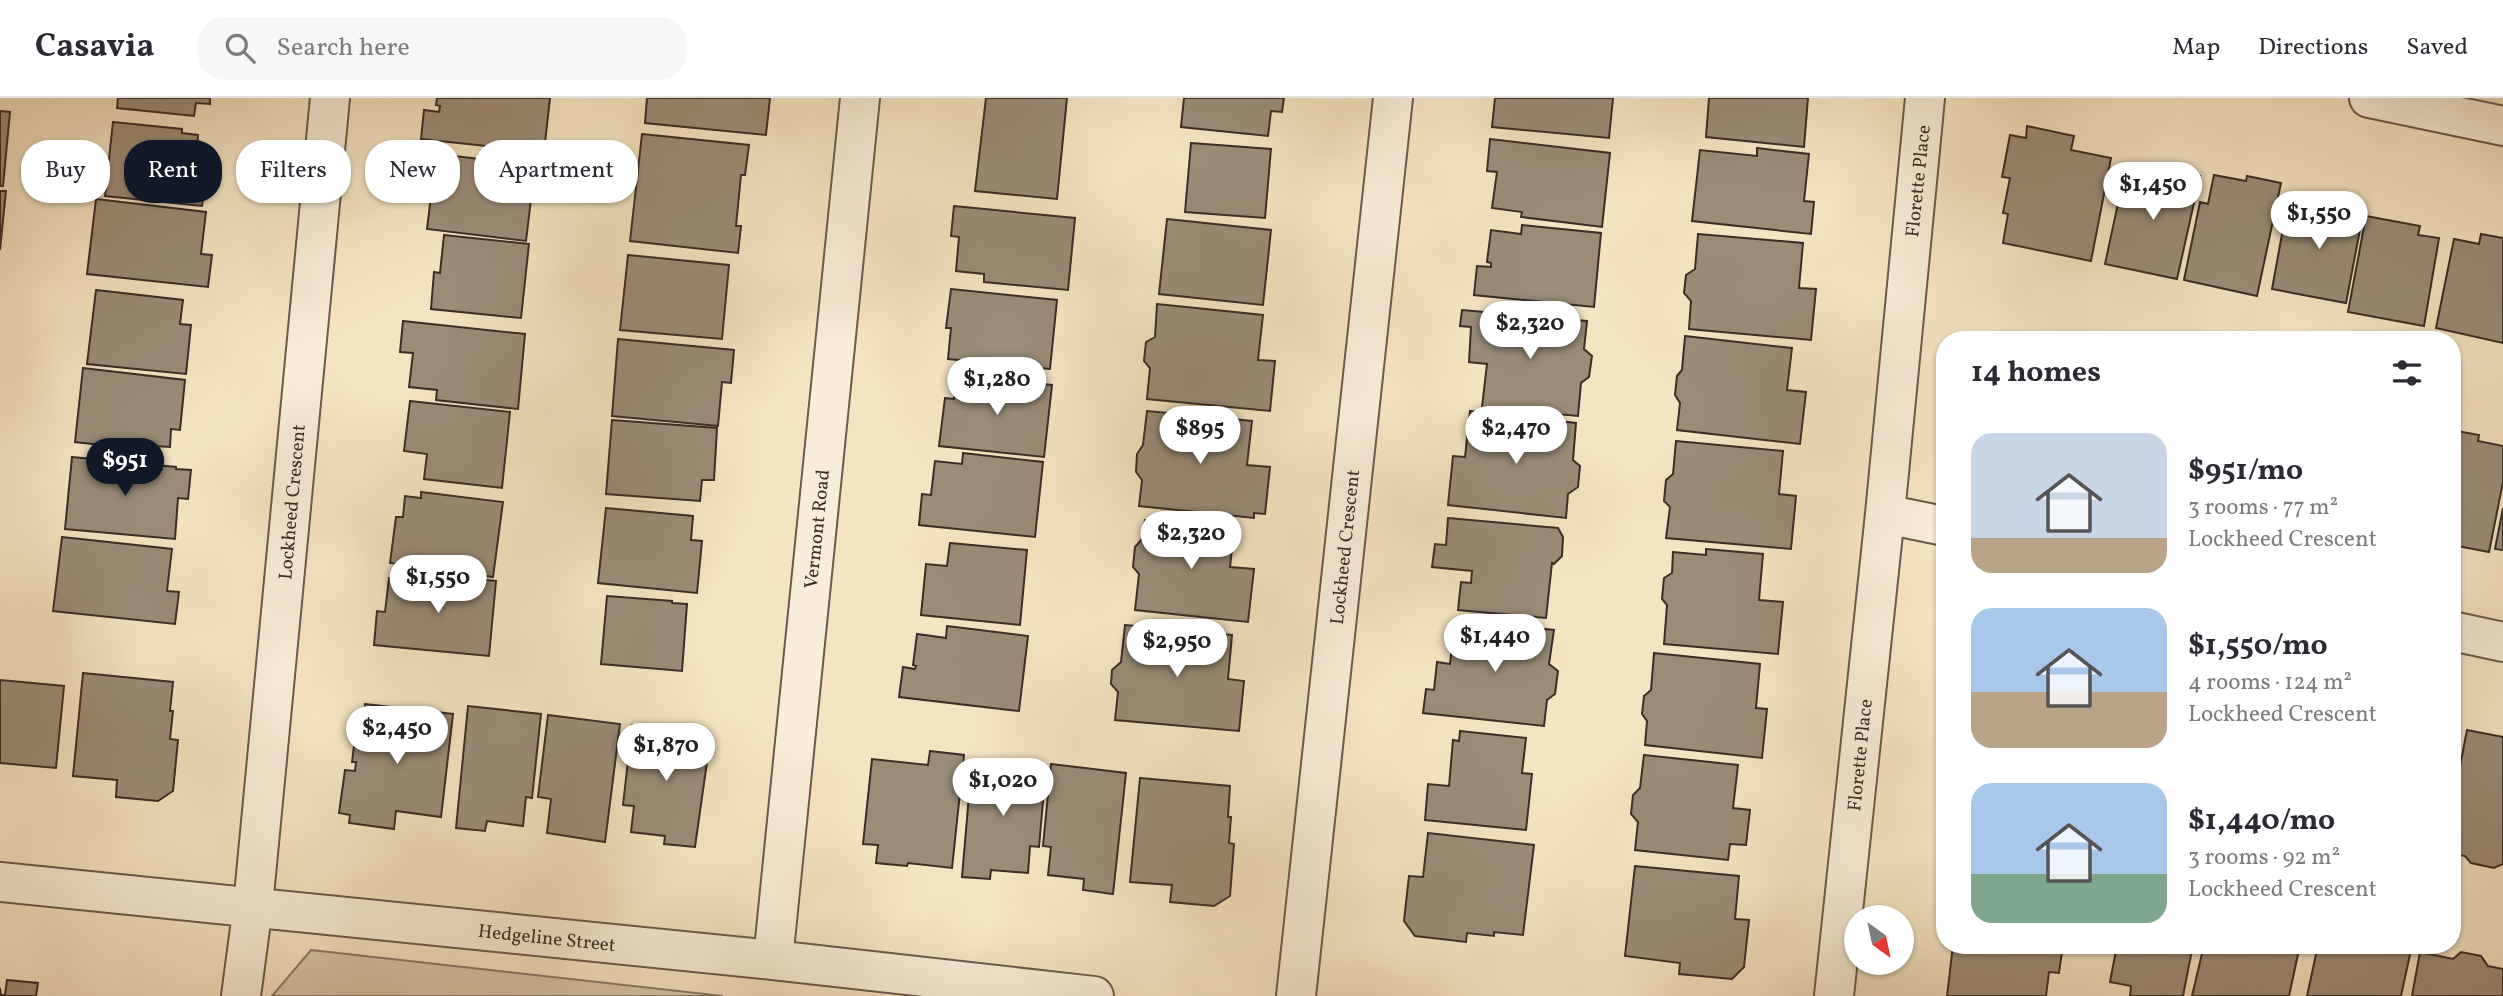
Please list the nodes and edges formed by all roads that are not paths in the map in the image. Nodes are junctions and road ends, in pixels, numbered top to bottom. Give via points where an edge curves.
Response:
1 (330, 98) edge
2 (860, 98) edge
3 (1393, 98) edge
4 (1925, 98) edge
5 (2369, 98) edge
6 (2503, 126) edge
7 (1885, 514) junction
8 (1936, 524) edge
9 (2461, 633) edge
10 (2503, 642) edge
11 (0, 882) edge
12 (253, 906) junction
13 (773, 960) junction
14 (241, 996) edge
15 (1094, 996) edge
16 (1296, 996) edge
17 (1834, 996) edge

1 - 12 street, Lockheed Crescent
2 - 13 street, Vermont Road
3 - 16 street, Lockheed Crescent
4 - 7 street, Florette Place
5 - 6 street
7 - 8 street
7 - 17 street, Florette Place
9 - 10 street
11 - 12 street, Hedgeline Street
12 - 13 street, Hedgeline Street
12 - 14 street, Lockheed Crescent
13 - 15 street, Hedgeline Street

